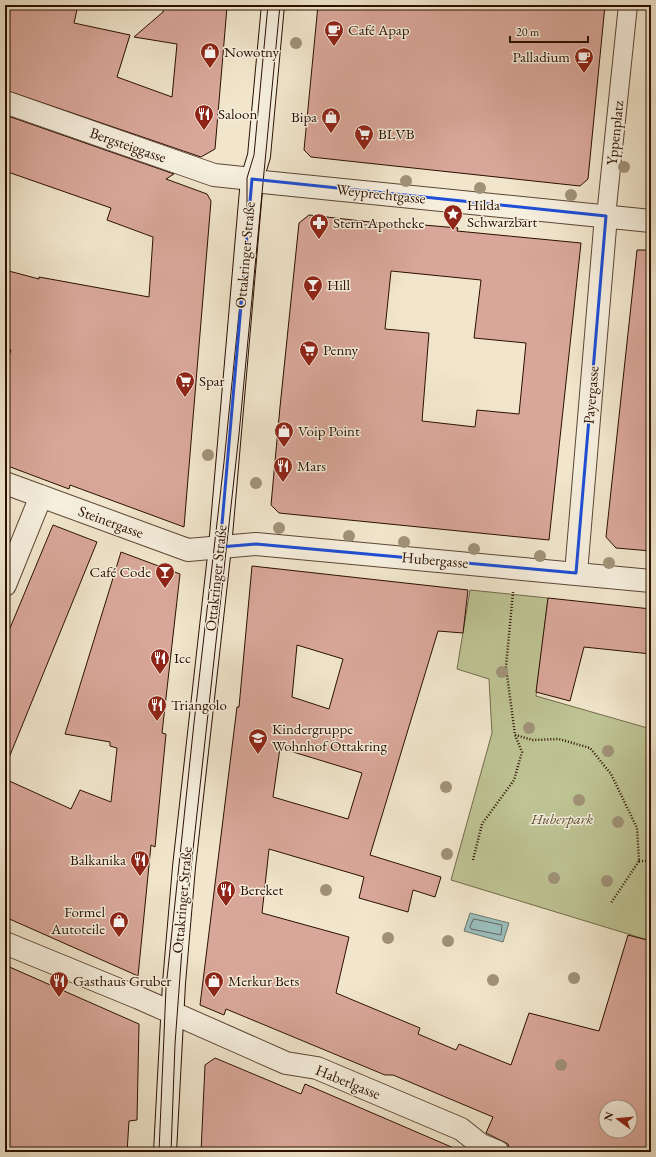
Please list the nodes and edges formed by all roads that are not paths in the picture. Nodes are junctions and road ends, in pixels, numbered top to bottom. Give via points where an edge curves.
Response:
1 (273, 5) edge
2 (628, 5) edge
3 (5, 102) edge
4 (252, 179) junction
5 (606, 216) junction
6 (651, 221) edge
7 (5, 483) edge
8 (41, 496) junction
9 (220, 547) junction
10 (576, 573) junction
11 (651, 581) edge
12 (5, 585) edge
13 (5, 943) edge
14 (172, 1012) junction
15 (165, 1152) edge
16 (498, 1152) edge

1 - 4 street, Ottakringer Straße via 259,156
2 - 5 street, Yppenplatz
3 - 4 street, Bergsteiggasse via 214,175
4 - 5 street, Weyprechtgasse
4 - 9 street, Ottakringer Straße
5 - 6 street
5 - 10 street, Payergasse
7 - 8 street, Steinergasse
8 - 9 street, Steinergasse via 188,550
8 - 12 street
9 - 10 street, Hubergasse via 256,544
9 - 14 street, Ottakringer Straße via 185,860
10 - 11 street, Hubergasse
13 - 14 street, Haberlgasse
14 - 15 street, Ottakringer Straße
14 - 16 street, Haberlgasse via 286,1063 317,1068 461,1129 481,1144

